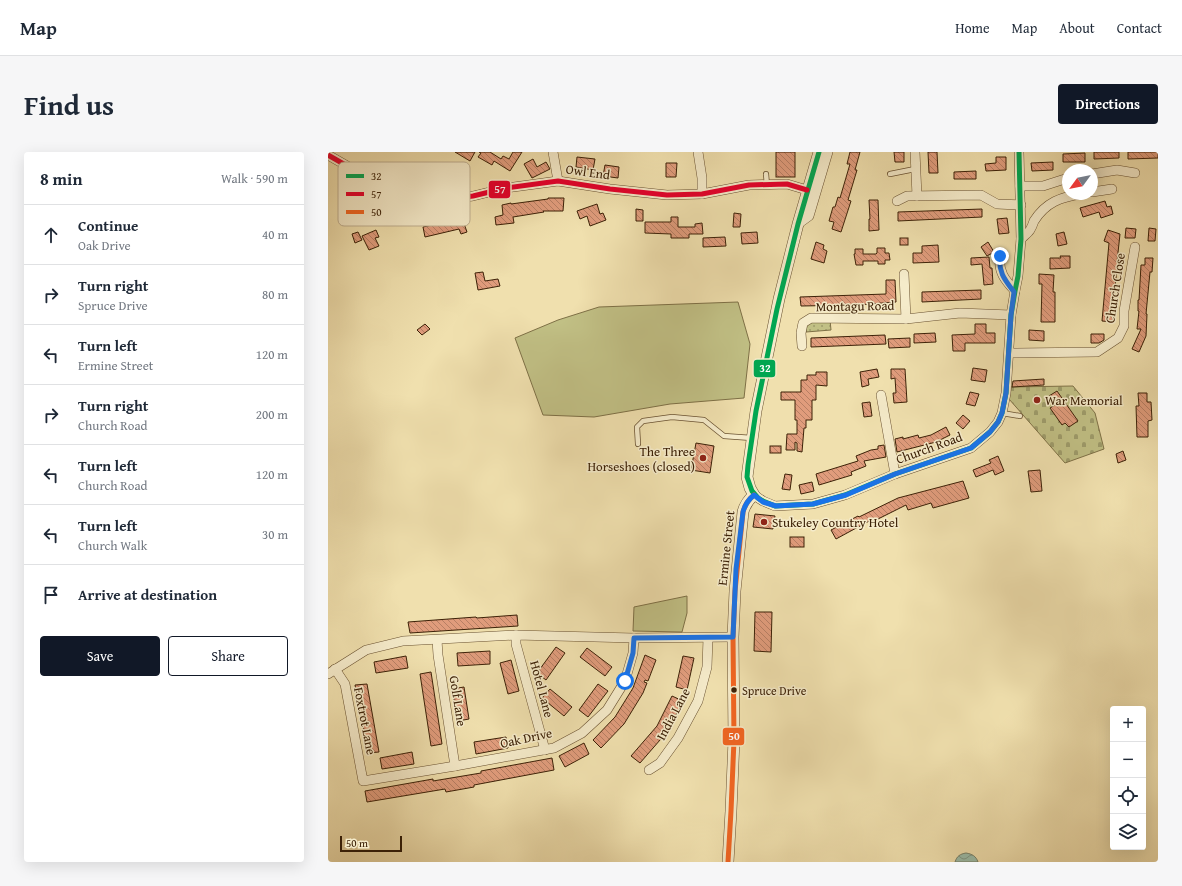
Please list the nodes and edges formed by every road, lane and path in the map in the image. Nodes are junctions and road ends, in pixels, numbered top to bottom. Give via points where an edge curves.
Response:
1 (553, 152) edge
2 (698, 152) edge
3 (819, 152) edge
4 (828, 152) edge
5 (915, 152) edge
6 (1019, 152) edge
7 (328, 155) edge
8 (340, 162) edge
9 (915, 169) junction
10 (1135, 172) dead end
11 (1098, 173) edge
12 (766, 174) dead end
13 (890, 174) dead end
14 (1062, 180) edge
15 (558, 181) junction
16 (767, 185) junction
17 (1020, 186) junction
18 (1112, 189) dead end
19 (807, 190) junction
20 (1098, 191) edge
21 (702, 194) junction
22 (470, 196) edge
23 (917, 196) junction
24 (1062, 199) edge
25 (896, 201) dead end
26 (1021, 204) junction
27 (798, 224) junction
28 (1021, 239) junction
29 (1135, 247) dead end
30 (1000, 256) dead end
31 (904, 274) dead end
32 (1014, 292) junction
33 (1011, 315) junction
34 (906, 319) junction
35 (802, 346) dead end
36 (1009, 353) junction
37 (881, 395) dead end
38 (1002, 413) junction
39 (1020, 416) dead end
40 (752, 438) junction
41 (638, 444) dead end
42 (895, 474) junction
43 (754, 495) junction
44 (516, 635) junction
45 (733, 637) junction
46 (634, 638) junction
47 (708, 638) junction
48 (437, 640) junction
49 (331, 672) edge
50 (545, 750) junction
51 (455, 766) junction
52 (649, 770) dead end
53 (363, 781) joint
54 (728, 862) edge

1 - 15 street
2 - 21 street
3 - 19 street
4 - 27 street via 809,216
5 - 9 street
6 - 17 street, Church Road
7 - 8 street, Owl End
9 - 13 lane
9 - 23 street
10 - 11 street via 1117,170
12 - 16 lane
14 - 17 street via 1043,186
15 - 21 street, Owl End via 667,195
15 - 22 street, Owl End via 506,188
16 - 19 street, Owl End via 787,184
16 - 21 street, Owl End via 749,185
17 - 26 street, Church Road
18 - 20 street
19 - 27 street
23 - 25 street via 907,196
23 - 26 street via 981,195 997,204
24 - 28 street via 1044,209 1030,231
26 - 28 street, Church Road
27 - 40 street via 770,342
28 - 32 street, Church Road
29 - 36 street, Church Close via 1124,311 1124,326 1118,338 1097,352
30 - 32 street via 999,264 1004,279
31 - 34 street, Montagu Road
32 - 33 street, Church Road
33 - 34 street, Montagu Road via 960,313
33 - 36 street, Church Road
34 - 35 street, Montagu Road via 811,318 803,323
36 - 38 street, Church Road
37 - 42 street
38 - 39 lane
38 - 42 street, Church Road via 990,432 971,448
40 - 41 lane via 724,436 704,420 672,417 643,421 637,427
40 - 43 street via 747,477
42 - 43 street, Church Road via 846,495 813,504 776,506 763,502
43 - 45 street, Ermine Street via 744,505 736,569
44 - 46 street
44 - 48 street
44 - 50 street, Hotel Lane via 516,644
45 - 47 street
45 - 54 street, Ermine Street via 734,740
46 - 47 street
46 - 50 street, Oak Drive via 633,653 625,681 607,710 582,733
47 - 52 street, India Lane via 707,667 698,701 678,738 660,763
48 - 49 street via 403,641 366,650
48 - 51 street, Golf Lane
49 - 53 street, Foxtrot Lane via 345,684
50 - 51 street, Oak Drive
51 - 53 street, Oak Drive

